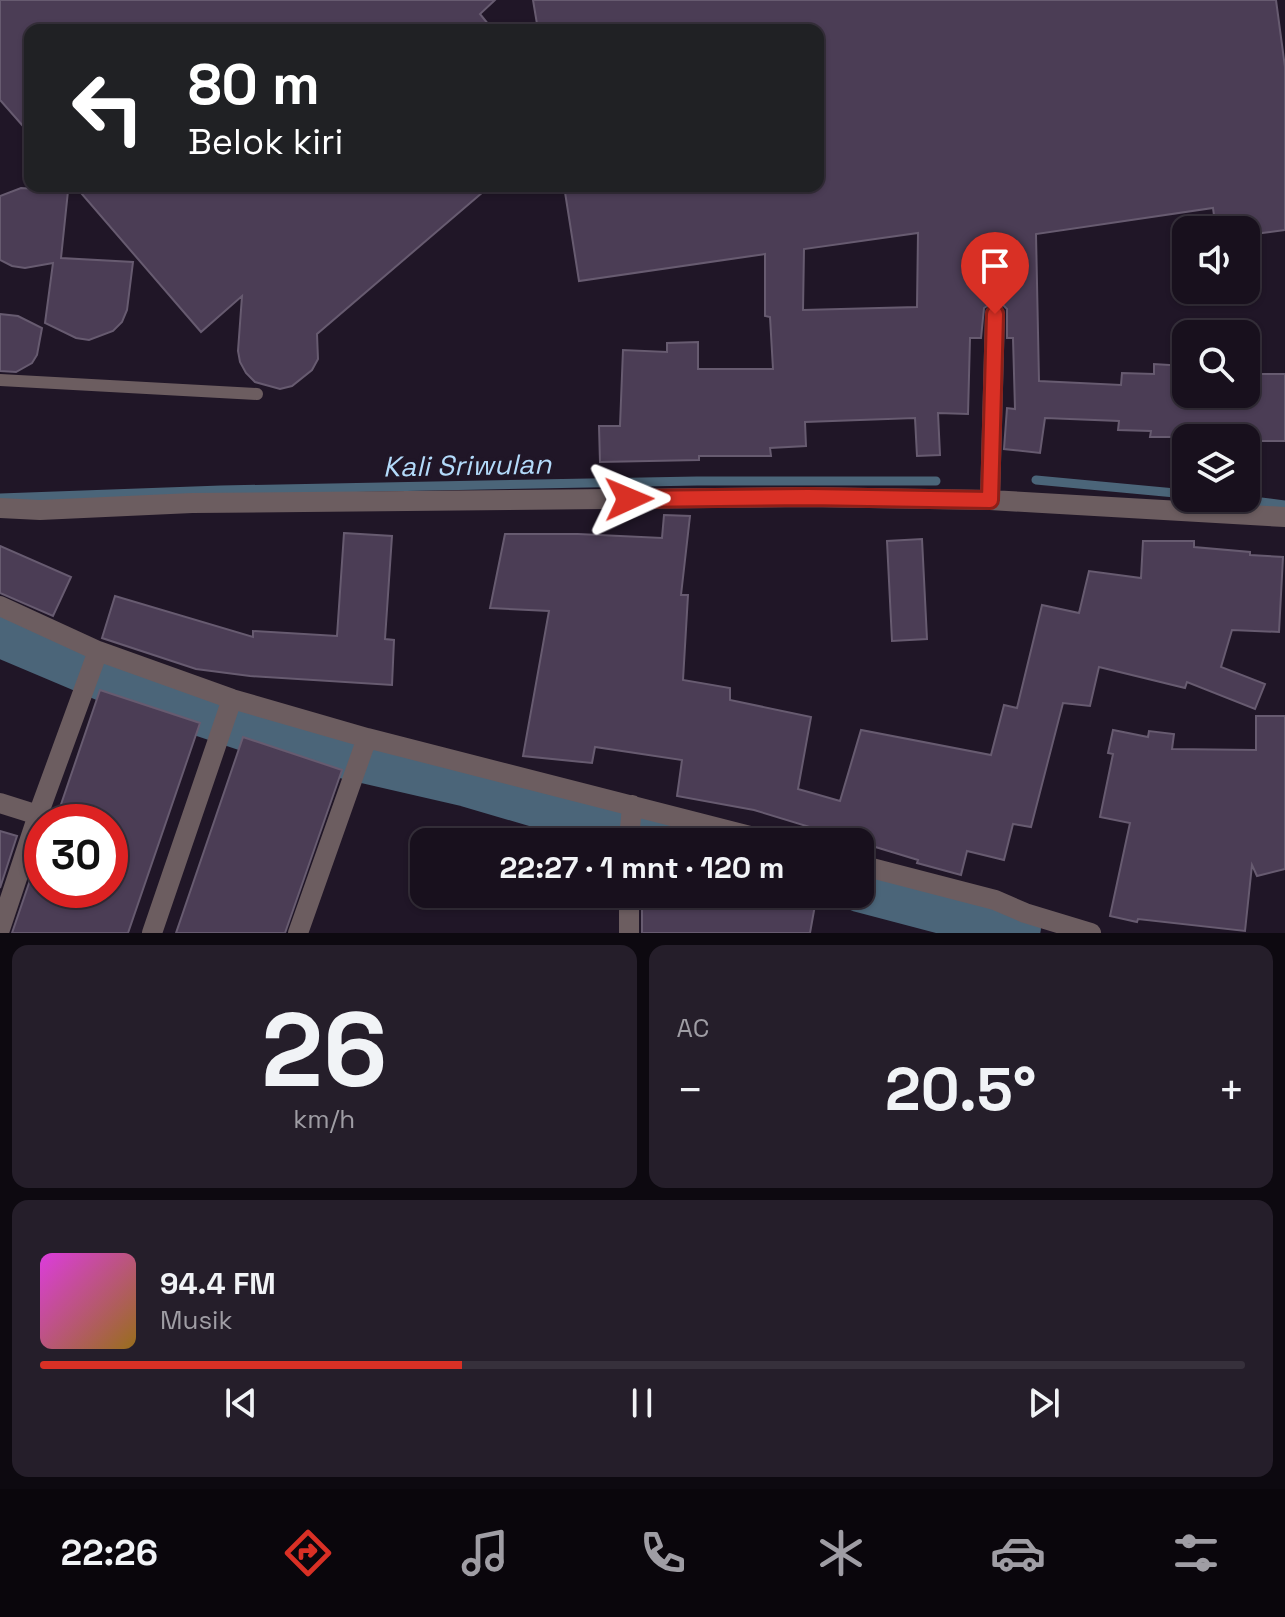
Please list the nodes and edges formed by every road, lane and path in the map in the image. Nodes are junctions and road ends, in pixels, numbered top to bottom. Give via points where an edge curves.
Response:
1 (995, 314) dead end
2 (0, 380) edge
3 (257, 394) dead end
4 (990, 500) junction
5 (0, 508) edge
6 (1285, 517) edge
7 (0, 606) edge
8 (96, 657) junction
9 (230, 704) junction
10 (363, 750) junction
11 (0, 803) edge
12 (42, 804) edge
13 (631, 810) junction
14 (24, 811) edge
15 (630, 828) edge
16 (711, 828) edge
17 (24, 857) edge
18 (874, 869) edge
19 (629, 908) edge
20 (0, 929) edge
21 (152, 933) edge
22 (298, 933) edge
23 (629, 933) edge
24 (1091, 933) edge

1 - 4 street
2 - 3 lane
4 - 5 street via 808,497
4 - 6 street
7 - 8 street
8 - 9 street
8 - 12 street
9 - 10 street
9 - 21 street
10 - 13 street
10 - 22 street
11 - 14 street
13 - 15 street
13 - 16 street
17 - 20 street
18 - 24 street via 995,900
19 - 23 street

